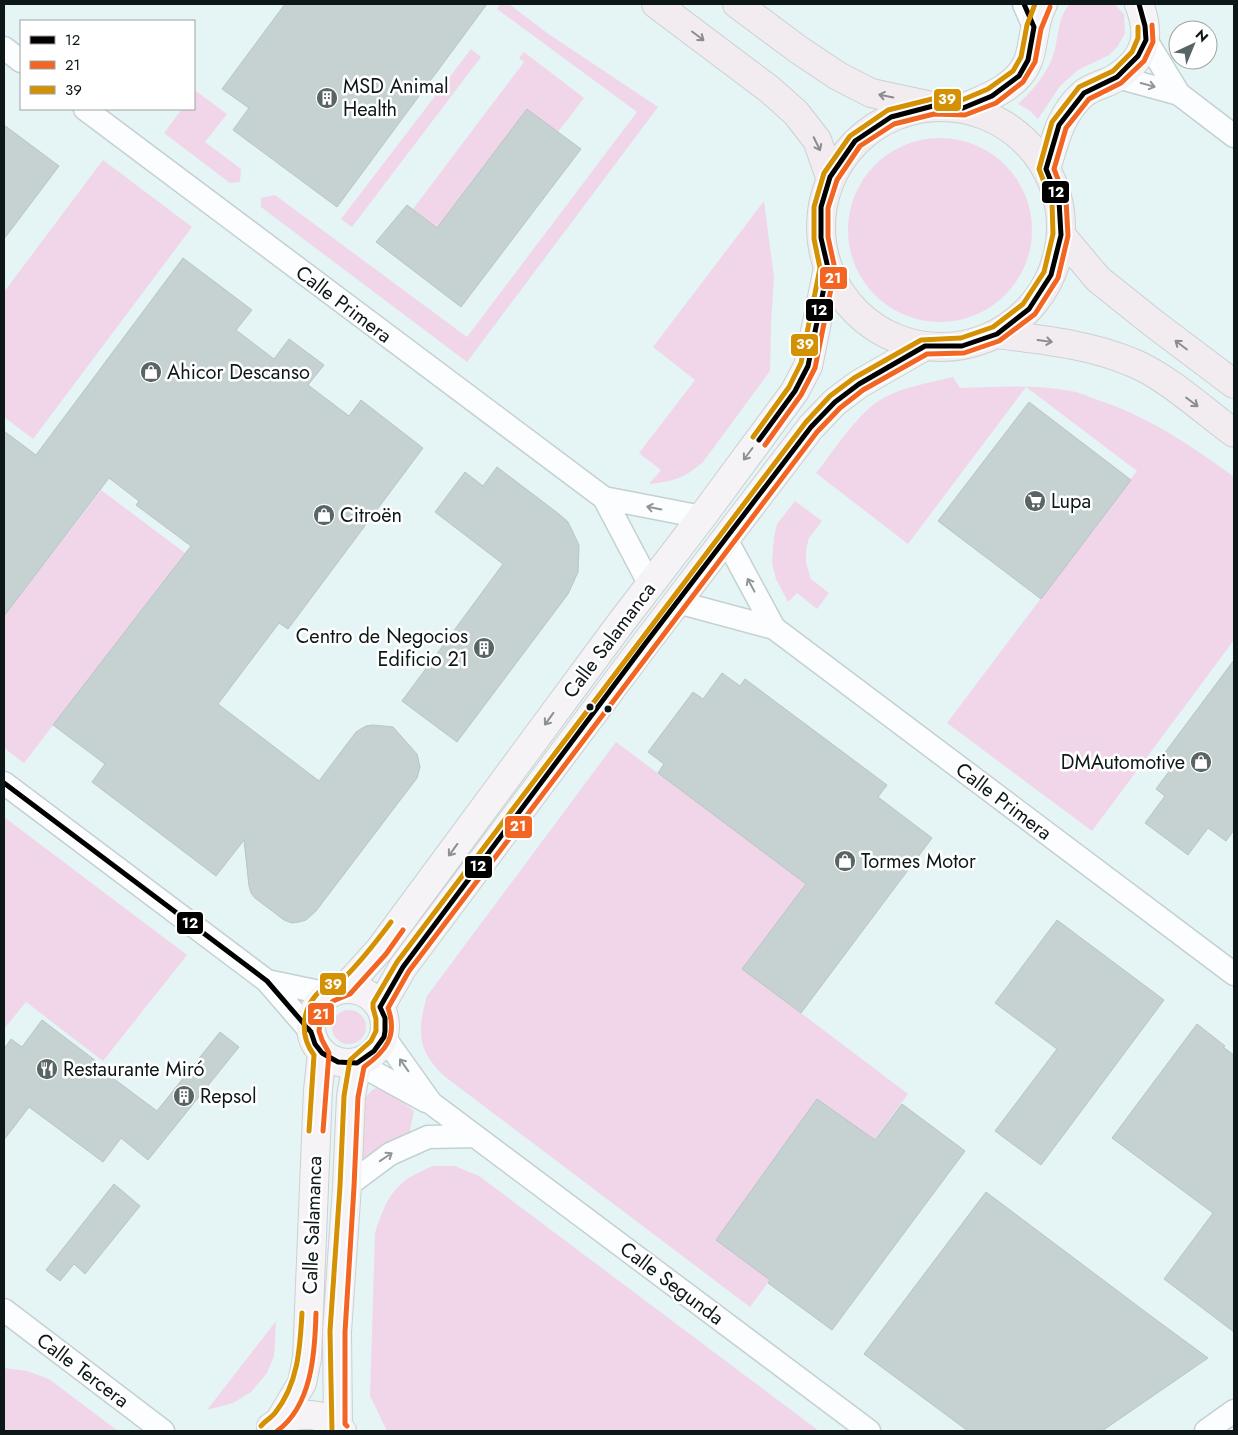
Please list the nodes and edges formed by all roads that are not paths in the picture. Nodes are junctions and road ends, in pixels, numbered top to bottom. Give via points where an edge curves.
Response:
1 (656, 4) edge
2 (737, 4) edge
3 (1139, 4) edge
4 (1034, 11) edge
5 (1146, 40) junction
6 (4, 48) edge
7 (20, 60) edge
8 (1117, 77) junction
9 (1179, 94) junction
10 (934, 106) junction
11 (963, 108) junction
12 (86, 110) edge
13 (1234, 136) edge
14 (1046, 169) junction
15 (830, 177) junction
16 (1061, 236) junction
17 (828, 268) junction
18 (997, 334) junction
19 (925, 346) junction
20 (1234, 384) edge
21 (1234, 433) edge
22 (604, 498) junction
23 (702, 517) junction
24 (726, 539) junction
25 (650, 585) junction
26 (677, 602) junction
27 (774, 628) junction
28 (4, 783) edge
29 (1234, 974) edge
30 (267, 981) junction
31 (337, 992) junction
32 (380, 1007) junction
33 (384, 1037) junction
34 (316, 1043) junction
35 (357, 1063) junction
36 (431, 1104) junction
37 (475, 1136) junction
38 (347, 1186) junction
39 (4, 1310) edge
40 (1234, 1411) edge
41 (268, 1428) edge
42 (340, 1429) edge
43 (163, 1431) edge
44 (869, 1431) edge
45 (1206, 1431) edge

1 -> 15 highway via 796,113 817,140
10 -> 2 highway via 871,93 838,76
3 - 5 main road via 1146,26
4 - 11 main road via 1028,60 1019,76 992,96
5 - 8 main road via 1138,56
5 - 9 street
6 - 7 street
8 -> 9 street
8 - 14 main road via 1084,93 1072,107 1059,125
9 - 13 street
10 - 11 highway
10 - 15 highway via 891,117 855,142
11 - 14 highway via 988,116 1011,129 1031,147
12 - 22 street, Calle Primera
14 - 16 highway via 1059,201
15 - 17 highway via 822,207 821,230
16 - 18 highway via 1051,275 1029,309
20 -> 16 highway via 1098,279
17 - 19 highway via 850,306 884,333
17 -> 23 main road, Calle Salamanca via 808,366 798,387
18 - 19 highway via 962,346
18 -> 21 highway via 1078,346 1131,362 1156,374
19 - 24 main road, Calle Salamanca via 859,384 835,402 811,427
23 -> 22 street, Calle Primera
22 - 25 street, Calle Primera
23 - 25 main road, Calle Salamanca
24 - 26 main road, Calle Salamanca
27 -> 24 street, Calle Primera
25 -> 31 main road, Calle Salamanca via 380,950
26 - 27 street, Calle Primera
26 - 32 main road, Calle Salamanca via 403,967
27 - 29 street, Calle Primera
28 - 30 street
30 - 31 street
30 - 34 street
31 - 32 main road via 365,993
31 - 34 main road via 314,1010
32 - 33 main road via 385,1018
33 - 35 main road via 374,1051
36 -> 33 street, Calle Segunda
34 - 35 main road via 338,1062
34 - 41 main road, Calle Salamanca via 318,1090 307,1358 302,1383
35 - 36 street, Calle Segunda
35 - 38 main road, Calle Salamanca via 351,1096
36 - 37 street, Calle Segunda
38 -> 37 street via 390,1154 428,1137
37 - 44 street, Calle Segunda
38 - 42 main road, Calle Salamanca via 337,1332
39 - 43 street, Calle Tercera
40 - 45 street
41 - 42 main road via 292,1416 310,1415 328,1420

